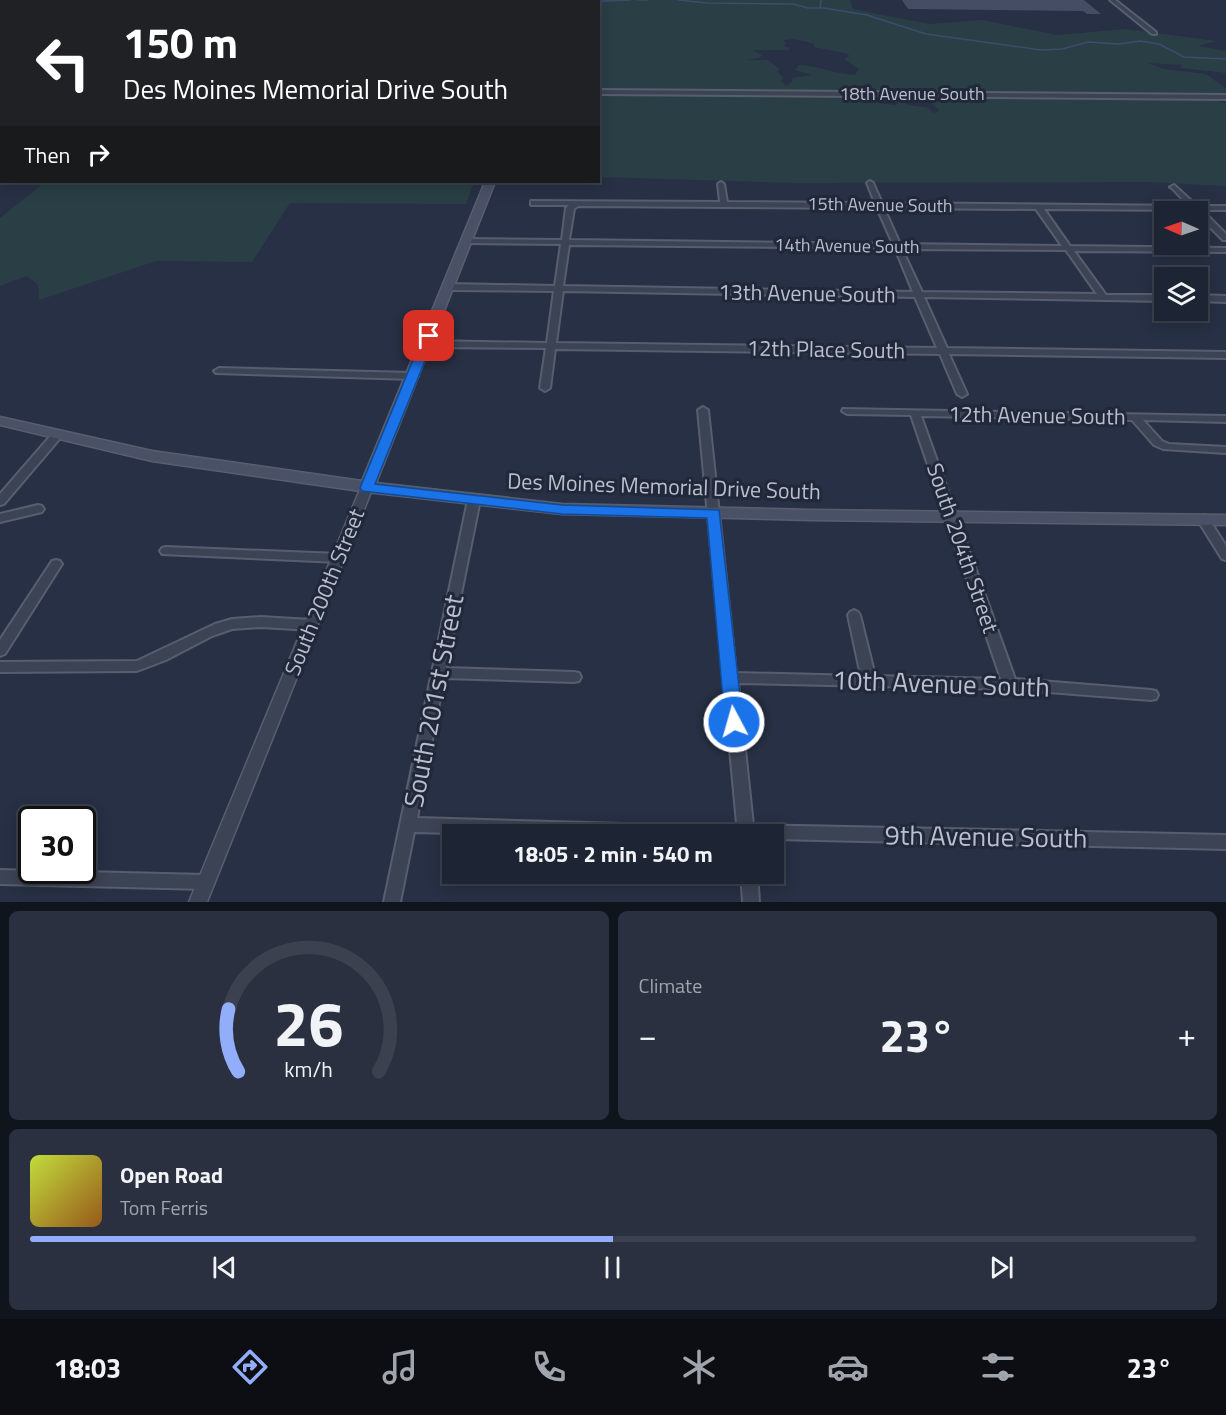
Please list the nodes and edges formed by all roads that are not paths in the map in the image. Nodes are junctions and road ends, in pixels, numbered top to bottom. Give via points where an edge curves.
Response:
1 (1112, 0) edge
2 (1155, 33) dead end
3 (600, 92) edge
4 (1226, 97) edge
5 (490, 183) edge
6 (870, 183) dead end
7 (721, 184) dead end
8 (1174, 187) dead end
9 (1188, 201) edge
10 (534, 203) dead end
11 (724, 203) junction
12 (574, 204) junction
13 (880, 204) junction
14 (1038, 206) junction
15 (1154, 207) edge
16 (1208, 208) edge
17 (1226, 208) edge
18 (1208, 221) edge
19 (1226, 238) edge
20 (467, 241) junction
21 (565, 242) junction
22 (898, 246) junction
23 (1068, 248) junction
24 (1226, 250) edge
25 (449, 286) junction
26 (559, 289) junction
27 (920, 295) junction
28 (1103, 297) junction
29 (1154, 298) edge
30 (1208, 298) edge
31 (1226, 299) edge
32 (426, 344) junction
33 (551, 346) junction
34 (943, 351) junction
35 (1226, 355) edge
36 (219, 371) dead end
37 (412, 376) junction
38 (545, 388) dead end
39 (962, 394) dead end
40 (703, 410) dead end
41 (848, 411) dead end
42 (915, 412) junction
43 (1134, 416) junction
44 (1226, 419) edge
45 (0, 421) edge
46 (57, 435) junction
47 (1226, 450) edge
48 (367, 488) junction
49 (474, 500) junction
50 (0, 501) edge
51 (38, 509) dead end
52 (714, 513) junction
53 (952, 516) junction
54 (0, 518) edge
55 (1203, 519) junction
56 (1226, 520) edge
57 (166, 551) dead end
58 (1226, 556) edge
59 (339, 558) junction
60 (56, 564) dead end
61 (854, 615) dead end
62 (311, 625) junction
63 (0, 651) edge
64 (0, 667) edge
65 (439, 673) junction
66 (574, 677) dead end
67 (730, 678) junction
68 (869, 680) junction
69 (1010, 684) junction
70 (1151, 695) dead end
71 (745, 824) edge
72 (408, 825) junction
73 (442, 826) edge
74 (784, 834) edge
75 (1226, 842) edge
76 (0, 877) edge
77 (206, 882) junction
78 (750, 884) edge
79 (198, 902) edge
80 (392, 902) edge
81 (752, 902) edge

1 - 2 street
3 - 4 street, 18th Avenue South
5 - 20 main road, South 200th Street
6 - 13 street
7 - 11 street
8 - 9 street
10 - 12 street, 15th Avenue South
11 - 12 street, 15th Avenue South
11 - 13 street, 15th Avenue South
12 - 21 street
13 - 14 street, 15th Avenue South
13 - 22 street
14 - 15 street, 15th Avenue South
14 - 23 street
16 - 17 street, 15th Avenue South
18 - 19 street
20 - 21 street, 14th Avenue South
20 - 25 main road, South 200th Street
21 - 22 street, 14th Avenue South
21 - 26 street
22 - 23 street, 14th Avenue South
22 - 27 street
23 - 24 street, 14th Avenue South
23 - 28 street
25 - 26 street, 13th Avenue South
25 - 32 main road, South 200th Street
26 - 27 street, 13th Avenue South
26 - 33 street
27 - 28 street, 13th Avenue South
27 - 34 street
28 - 29 street, 13th Avenue South
30 - 31 street
32 - 33 street, 12th Place South
32 - 37 main road, South 200th Street
33 - 34 street, 12th Place South
33 - 38 street
34 - 35 street, 12th Place South
34 - 39 street
36 - 37 street
37 - 48 main road, South 200th Street
40 - 52 street
41 - 42 street, 12th Avenue South
42 - 43 street, 12th Avenue South
42 - 53 street, South 204th Street
43 - 44 street, 12th Avenue South
43 - 47 street via 1158,443 1167,447
45 - 46 main road, Des Moines Memorial Drive South
46 - 48 main road, Des Moines Memorial Drive South via 152,456
46 - 50 street
48 - 49 main road, Des Moines Memorial Drive South
48 - 59 street, South 200th Street
49 - 52 main road, Des Moines Memorial Drive South via 562,509
49 - 65 street, South 201st Street
51 - 54 street
52 - 53 main road, Des Moines Memorial Drive South
52 - 67 street
53 - 55 main road, Des Moines Memorial Drive South
53 - 69 street, South 204th Street
55 - 56 main road, Des Moines Memorial Drive South
55 - 58 street
57 - 59 street
59 - 62 street, South 200th Street
60 - 63 street
61 - 68 street
62 - 64 street via 232,624 137,666
62 - 77 street, South 200th Street
65 - 66 street
65 - 72 street, South 201st Street
67 - 68 street, 10th Avenue South
67 - 71 street
68 - 69 street, 10th Avenue South
69 - 70 street, 10th Avenue South
72 - 73 street
72 - 80 street, South 201st Street
74 - 75 street, 9th Avenue South
76 - 77 street
77 - 79 street, South 200th Street
78 - 81 street

